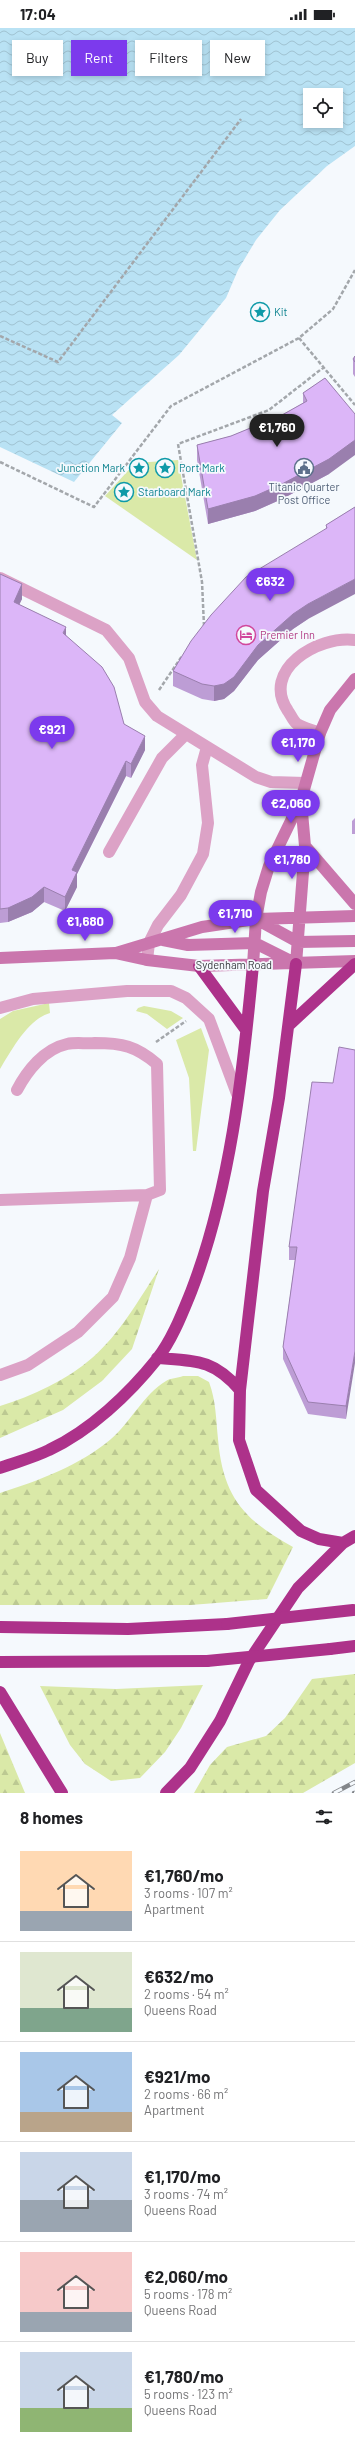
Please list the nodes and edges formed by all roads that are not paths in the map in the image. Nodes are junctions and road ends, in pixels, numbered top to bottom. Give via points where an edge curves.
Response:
1 (0, 578) edge
2 (355, 640) edge
3 (355, 679) edge
4 (320, 733) junction
5 (186, 734) junction
6 (207, 748) junction
7 (305, 783) junction
8 (301, 800) junction
9 (305, 846) junction
10 (109, 852) dead end
11 (355, 904) edge
12 (355, 916) edge
13 (300, 917) junction
14 (256, 919) junction
15 (161, 939) junction
16 (355, 941) edge
17 (298, 942) junction
18 (149, 943) junction
19 (255, 943) junction
20 (115, 953) junction
21 (0, 958) edge
22 (147, 960) junction
23 (355, 962) edge
24 (296, 964) junction
25 (254, 965) junction
26 (199, 966) junction
27 (0, 1008) edge
28 (289, 1024) junction
29 (246, 1030) junction
30 (17, 1090) dead end
31 (237, 1094) junction
32 (146, 1195) junction
33 (0, 1200) edge
34 (158, 1358) junction
35 (0, 1376) edge
36 (240, 1390) junction
37 (0, 1468) edge
38 (355, 1536) edge
39 (342, 1543) junction
40 (354, 1610) edge
41 (2, 1627) edge
42 (355, 1646) edge
43 (0, 1662) edge
44 (0, 1692) edge
45 (62, 1793) edge
46 (166, 1793) edge

1 - 5 lane via 106,630 129,658 149,706 157,716
2 - 4 lane via 325,642 304,653 284,674 279,690 283,704 297,724
3 - 4 street via 330,710
4 - 7 street
5 - 6 lane
5 - 10 lane via 162,758
6 - 7 lane via 256,777 271,782
6 - 18 lane via 202,765 208,823 203,854 182,895 167,912
7 - 8 street
8 - 9 street
8 - 14 street via 269,866
9 - 11 street
9 - 13 street
12 - 13 street, Sydenham Road
13 - 14 street, Sydenham Road
13 - 17 street
14 - 15 street, Sydenham Road via 202,927
14 - 17 street
14 - 19 street
15 - 18 street, Sydenham Road
15 - 19 street via 188,945
16 - 17 street
17 - 24 street
18 - 20 street, Sydenham Road
18 - 22 lane
19 - 24 street
19 - 25 street
20 - 21 street, Sydenham Road
20 - 22 street, Sydenham Road
22 - 26 street, Sydenham Road
23 - 24 street, Sydenham Road
23 - 28 highway
24 - 25 street, Sydenham Road
24 - 28 highway
25 - 26 street, Sydenham Road
25 - 29 highway
26 - 29 highway
27 - 31 lane via 33,999 171,991 186,998 209,1019
28 - 36 highway via 263,1192
29 - 31 highway
30 - 32 lane via 28,1070 48,1054 67,1044 118,1043 142,1051 157,1064 160,1190
31 - 34 highway via 216,1218 207,1251 181,1318
32 - 33 lane
32 - 35 lane via 130,1258 113,1298 78,1332 28,1365
34 - 36 highway via 199,1361 225,1373
34 - 37 highway via 121,1398 79,1433 48,1450
36 - 39 highway via 239,1440 256,1490 301,1531 319,1539
38 - 39 highway
39 - 46 highway via 298,1588 249,1661 220,1721 190,1768
40 - 41 highway, bridge via 227,1624 128,1629
42 - 43 highway, bridge via 207,1661
44 - 45 highway

